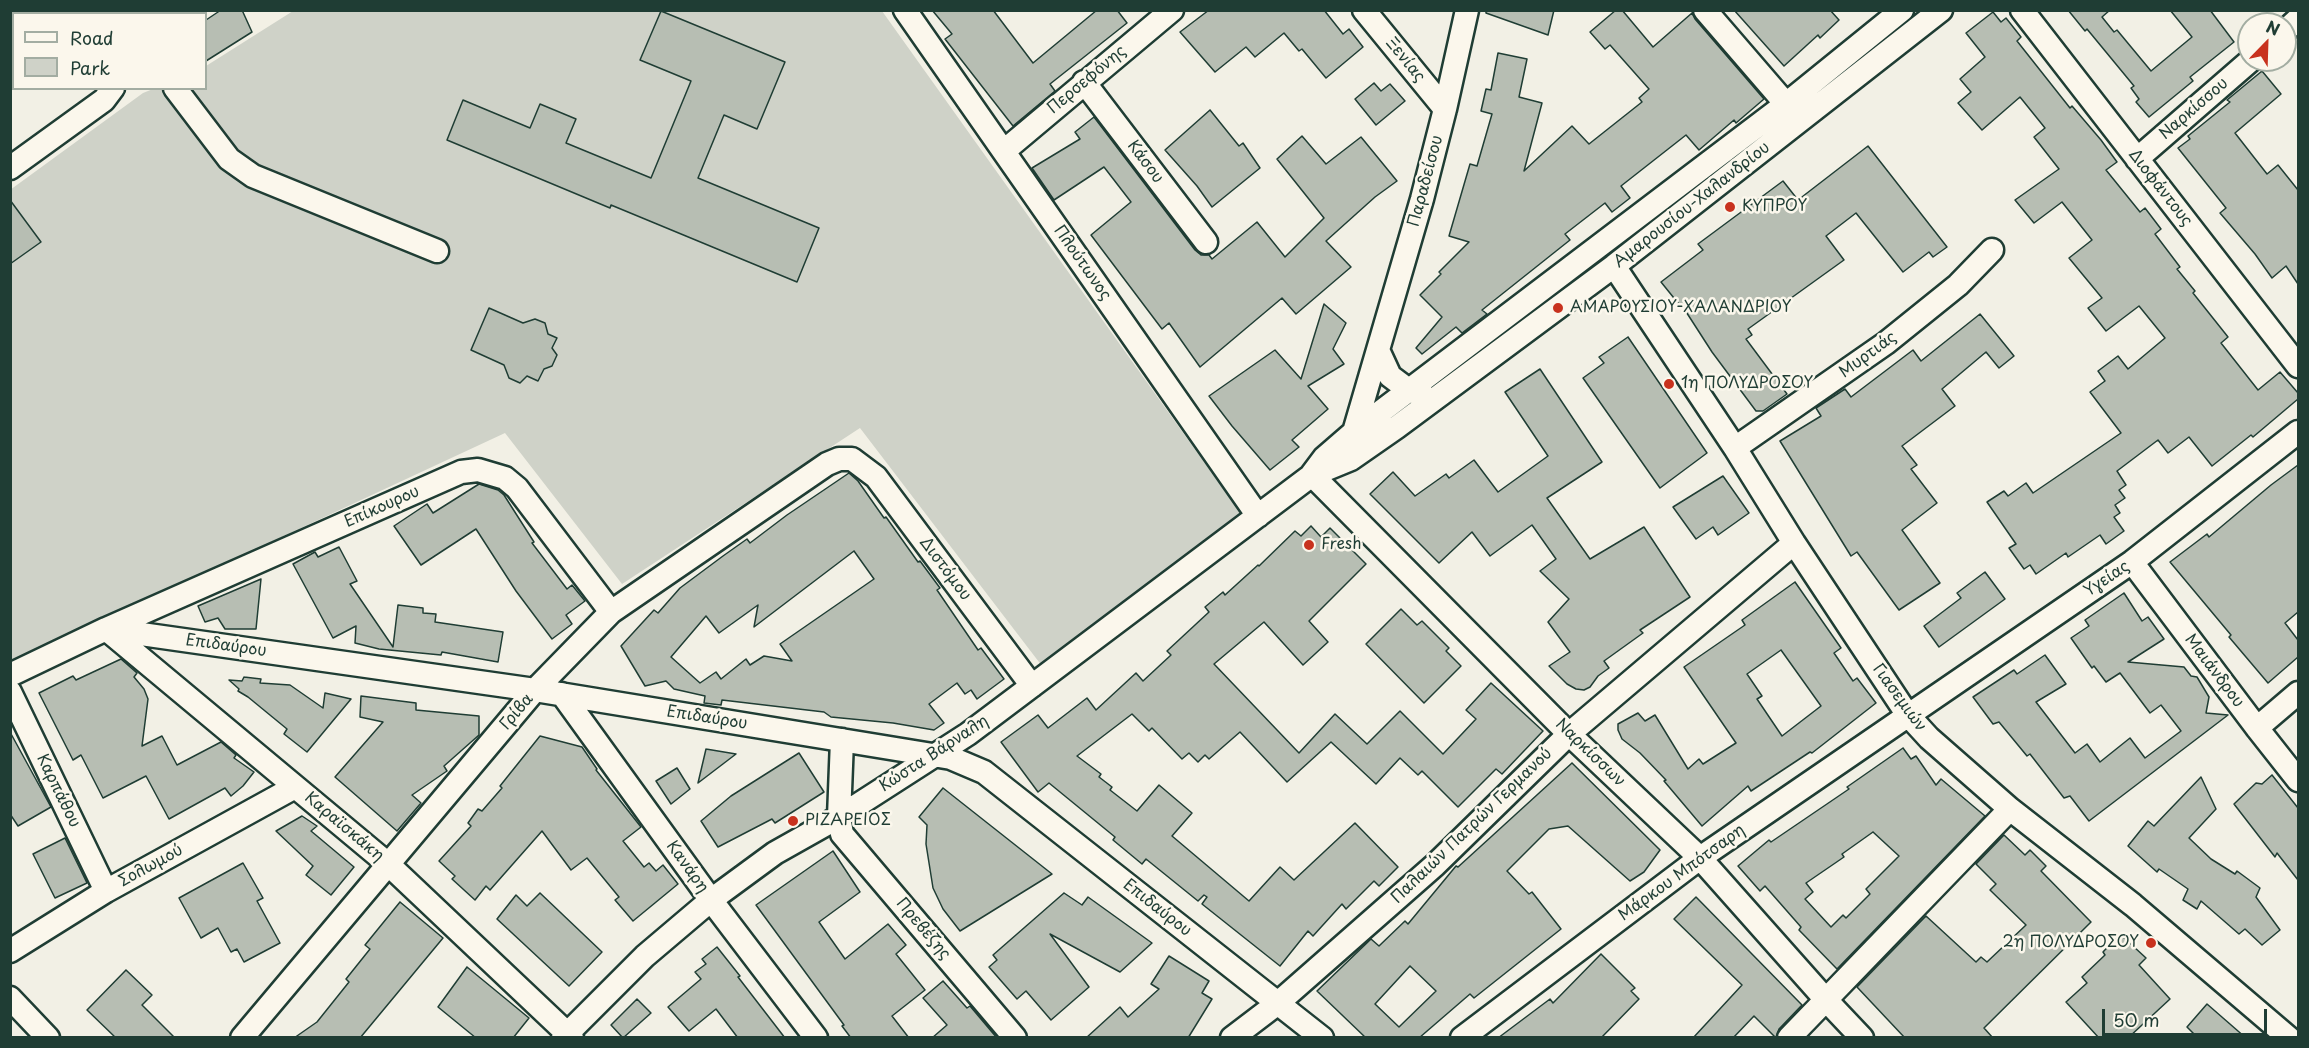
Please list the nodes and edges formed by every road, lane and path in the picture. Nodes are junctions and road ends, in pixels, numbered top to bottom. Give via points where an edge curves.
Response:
1 (905, 10) edge
2 (1172, 10) edge
3 (1364, 10) edge
4 (1467, 10) edge
5 (1705, 10) edge
6 (1902, 10) edge
7 (1941, 10) edge
8 (2022, 10) edge
9 (2237, 72) edge
10 (1084, 82) junction
11 (111, 90) edge
12 (177, 90) edge
13 (1786, 104) junction
14 (1445, 109) junction
15 (1004, 151) junction
16 (2137, 159) junction
17 (10, 168) edge
18 (1206, 242) dead end
19 (1992, 250) dead end
20 (437, 251) dead end
21 (1614, 266) junction
22 (1378, 350) junction
23 (2298, 366) edge
24 (1410, 391) junction
25 (1439, 396) junction
26 (1354, 432) junction
27 (2298, 432) edge
28 (1736, 448) junction
29 (852, 459) joint
30 (1311, 475) junction
31 (1258, 516) junction
32 (1794, 543) junction
33 (2132, 562) junction
34 (611, 612) junction
35 (106, 629) junction
36 (10, 675) edge
37 (1032, 686) junction
38 (535, 690) junction
39 (10, 692) edge
40 (2298, 693) edge
41 (562, 694) junction
42 (1907, 714) junction
43 (2257, 728) junction
44 (968, 734) junction
45 (1569, 734) junction
46 (842, 740) junction
47 (933, 756) junction
48 (984, 772) junction
49 (2298, 780) edge
50 (295, 787) junction
51 (2010, 809) junction
52 (839, 817) junction
53 (1700, 858) junction
54 (388, 864) junction
55 (106, 891) junction
56 (711, 900) junction
57 (10, 951) edge
58 (10, 998) edge
59 (1827, 1001) junction
60 (1278, 1003) junction
61 (568, 1036) edge
62 (48, 1038) edge
63 (242, 1038) edge
64 (816, 1038) edge
65 (1016, 1038) edge
66 (1232, 1038) edge
67 (1322, 1038) edge
68 (1462, 1038) edge
69 (1789, 1038) edge
70 (1862, 1038) edge
71 (2289, 1038) edge

1 - 15 street, Πλούτωνος
2 - 10 street, Περσεφόνης
3 - 14 street, Ξενίας
4 - 14 street, Παραδείσου
5 - 13 street
6 - 13 street, Αμαρουσίου-Χαλανδρίου
7 - 21 street, Αμαρουσίου-Χαλανδρίου
8 - 16 street, Διοφάντους
9 - 16 street, Ναρκίσσου
10 - 15 street, Περσεφόνης
10 - 18 street, Κάσου
11 - 17 street via 104,100
12 - 20 street via 229,159 253,176
13 - 24 street, Αμαρουσίου-Χαλανδρίου
14 - 22 street, Παραδείσου
15 - 31 street, Πλούτωνος
16 - 23 street, Διοφάντους
19 - 28 street, Μυρτιάς via 1958,285 1886,344
21 - 25 street, Αμαρουσίου-Χαλανδρίου
21 - 28 street, Γιασεμιών
22 - 24 street via 1390,376
22 - 26 street, Παραδείσου
24 - 25 street
24 - 26 street, Κώστα Βάρναλη
25 - 30 street, Κώστα Βάρναλη via 1351,459
26 - 30 street, Κώστα Βάρναλη via 1323,458
27 - 33 street, Υγείας
28 - 32 street, Γιασεμιών
29 - 34 street, Γρίβα via 827,464
29 - 37 street, Διστόμου via 876,477
30 - 31 street, Κώστα Βάρναλη
30 - 45 street, Ναρκίσσων
31 - 37 street, Κώστα Βάρναλη
32 - 42 street, Γιασεμιών
32 - 45 street, Παλαιών Πατρών Γερμανού
33 - 42 street, Υγείας
33 - 43 street, Μαιάνδρου
34 - 35 street, Επίκουρου via 518,488 505,478 478,470 461,472
34 - 38 street, Γρίβα
35 - 36 street
35 - 38 street, Επιδαύρου
35 - 50 street, Καραϊσκάκη
37 - 44 street, Κώστα Βάρναλη
38 - 41 street, Επιδαύρου
38 - 54 street, Γρίβα
39 - 55 street, Καρπάθου
40 - 43 street
41 - 46 street, Επιδαύρου
41 - 56 street, Κανάρη
42 - 51 street, Γιασεμιών
42 - 53 street, Μάρκου Μπότσαρη
43 - 49 street, Μαιάνδρου
44 - 47 street, Κώστα Βάρναλη
44 - 48 street via 968,749
45 - 53 street, Ναρκίσσων
45 - 60 street, Παλαιών Πατρών Γερμανού via 1435,865
46 - 47 street, Επιδαύρου
46 - 52 street
47 - 48 street, Επιδαύρου via 951,758
47 - 52 street, Κώστα Βάρναλη
48 - 60 street, Επιδαύρου
50 - 54 street, Καραϊσκάκη
50 - 55 street, Σολωμού
51 - 59 street
51 - 71 street, Γιασεμιών via 2133,905
52 - 56 street, Κώστα Βάρναλη via 775,853
52 - 65 street, Πρεβέζης via 842,834
53 - 59 street, Ναρκίσσων
53 - 68 street, Μάρκου Μπότσαρη
54 - 61 street, Καραϊσκάκη
54 - 63 street, Γρίβα
55 - 57 street, Σολωμού
56 - 61 street, Κώστα Βάρναλη via 645,956
56 - 64 street, Κανάρη
58 - 62 street
59 - 69 street
59 - 70 street, Ναρκίσσων
60 - 66 street, Παλαιών Πατρών Γερμανού
60 - 67 street, Επιδαύρου

